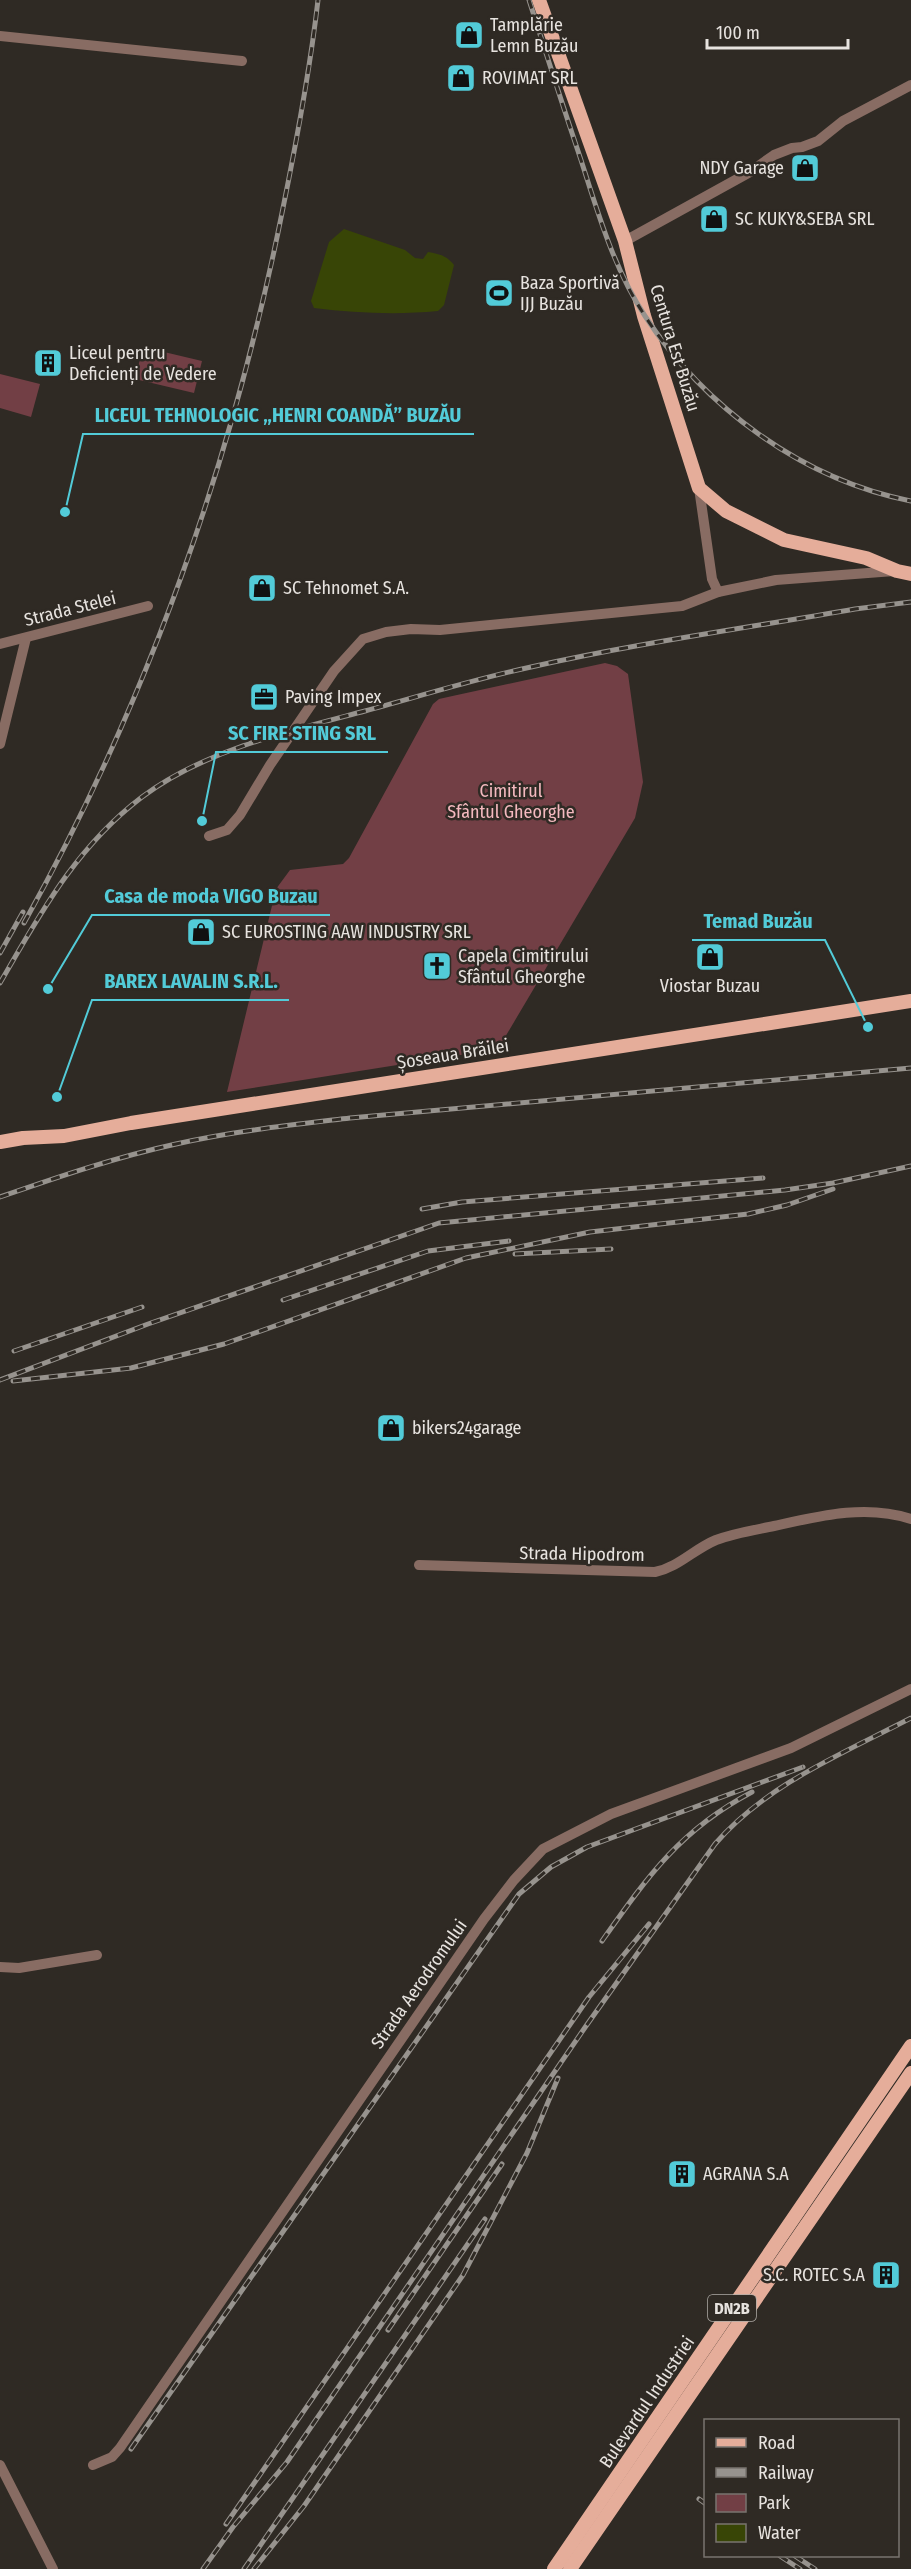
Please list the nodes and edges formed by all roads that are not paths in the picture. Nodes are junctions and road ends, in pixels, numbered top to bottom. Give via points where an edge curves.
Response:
1 (539, 0) edge
2 (0, 36) edge
3 (242, 61) dead end
4 (911, 85) edge
5 (625, 241) junction
6 (699, 488) junction
7 (897, 571) junction
8 (911, 574) edge
9 (718, 592) junction
10 (148, 606) dead end
11 (26, 638) junction
12 (0, 644) edge
13 (0, 744) edge
14 (209, 836) dead end
15 (911, 1001) edge
16 (0, 1142) edge
17 (911, 1519) edge
18 (419, 1565) dead end
19 (911, 1689) edge
20 (97, 1955) dead end
21 (0, 1966) edge
22 (911, 2046) edge
23 (911, 2073) edge
24 (0, 2465) edge
25 (93, 2465) dead end
26 (4, 2485) edge
27 (53, 2569) edge
28 (554, 2569) edge
29 (570, 2569) edge

1 - 5 main road, Centura Est Buzău
2 - 3 street
4 - 5 street via 843,121 818,141 774,155
5 - 6 main road, Centura Est Buzău via 644,316
6 - 7 main road via 726,511 784,540 866,558
6 - 9 street via 712,579
7 - 8 main road
7 - 9 street via 776,580
9 - 14 street via 682,606 440,630 411,629 363,639 334,671 240,815 227,830
10 - 11 street, Strada Stelei
11 - 12 street, Strada Stelei
11 - 13 street
15 - 16 main road, Șoseaua Brăilei via 64,1136
17 - 18 street, Strada Hipodrom via 853,1512 808,1519 715,1541 676,1565 655,1572
19 - 25 street, Strada Aerodromului via 791,1748 611,1814 543,1849 484,1919 116,2453
20 - 21 street via 19,1968
22 - 28 main road, Bulevardul Industriei / DN2B
23 - 29 main road, Bulevardul Industriei / DN2B
24 - 26 street
26 - 27 street

